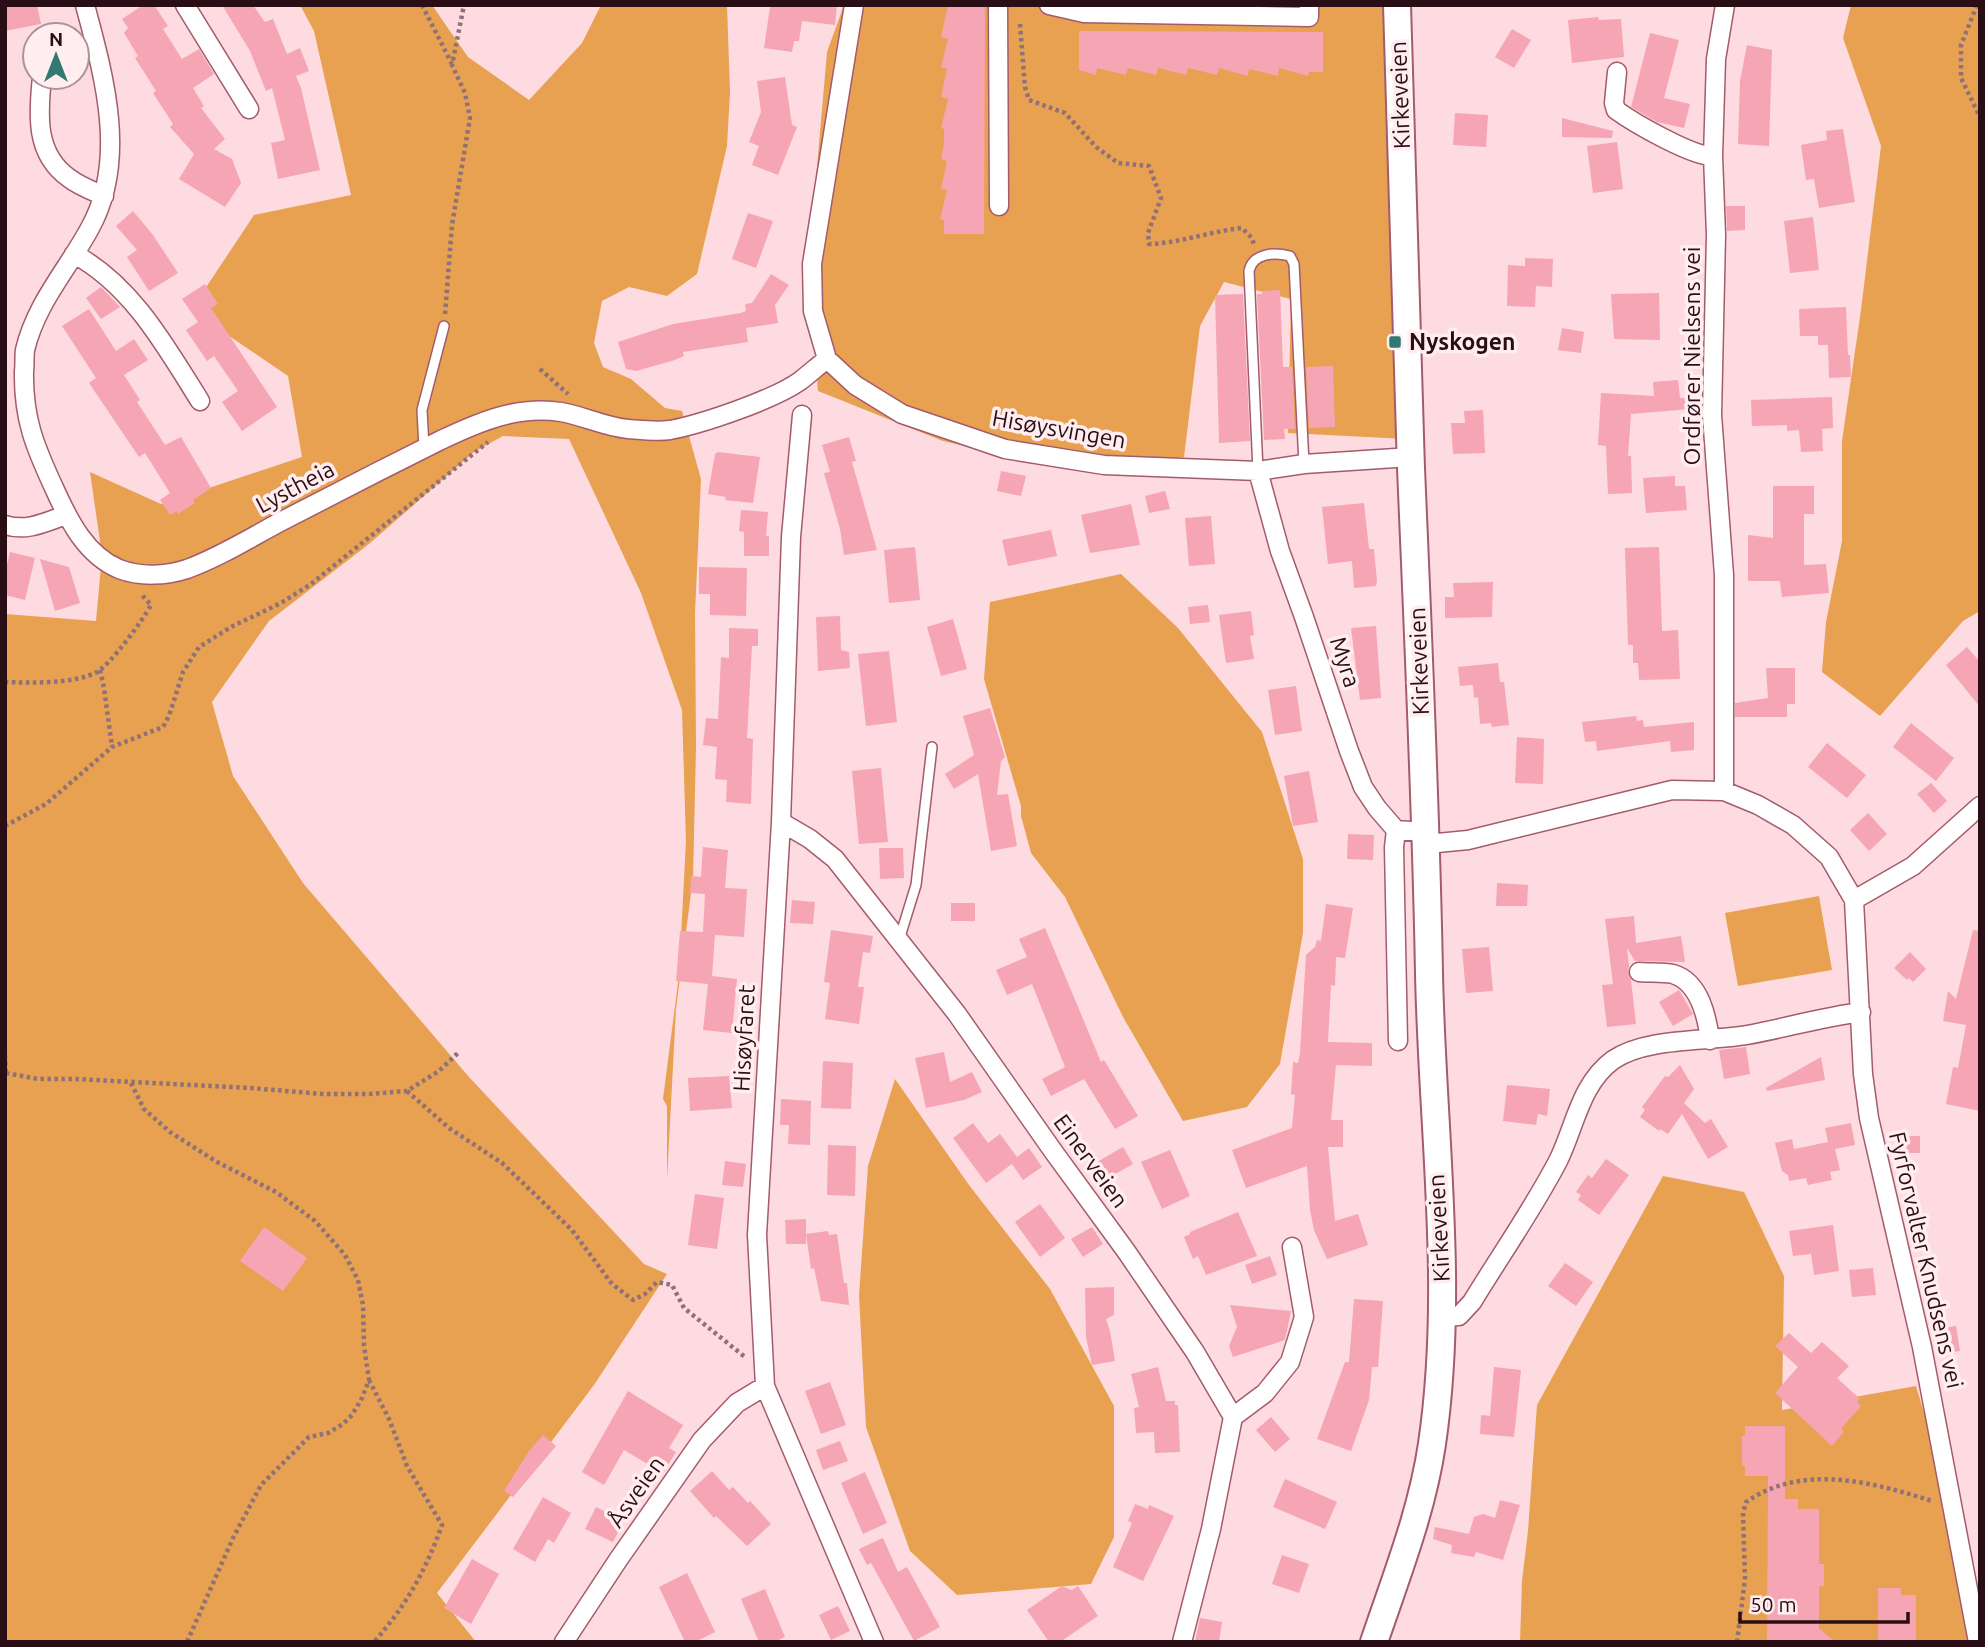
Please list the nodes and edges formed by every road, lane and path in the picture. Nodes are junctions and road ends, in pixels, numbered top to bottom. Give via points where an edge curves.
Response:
1 (85, 5) edge
2 (185, 5) edge
3 (422, 5) edge
4 (464, 5) edge
5 (854, 5) edge
6 (998, 5) edge
7 (1049, 5) edge
8 (1309, 5) edge
9 (1397, 5) edge
10 (1725, 5) edge
11 (1977, 5) edge
12 (1019, 19) dead end
13 (453, 65) junction
14 (1617, 72) dead end
15 (40, 91) edge
16 (249, 109) dead end
17 (1980, 117) edge
18 (1713, 156) junction
19 (104, 196) junction
20 (999, 206) dead end
21 (74, 254) junction
22 (1258, 257) junction
23 (444, 326) joint
24 (827, 359) junction
25 (200, 401) dead end
26 (803, 415) dead end
27 (489, 441) dead end
28 (424, 449) junction
29 (1411, 457) junction
30 (1304, 464) junction
31 (1258, 471) junction
32 (66, 514) junction
33 (5, 525) edge
34 (132, 592) dead end
35 (100, 670) junction
36 (5, 682) edge
37 (112, 747) junction
38 (932, 747) dead end
39 (1724, 791) junction
40 (1980, 806) edge
41 (780, 822) junction
42 (5, 826) edge
43 (1396, 830) junction
44 (1426, 838) junction
45 (1854, 900) junction
46 (900, 940) junction
47 (1639, 972) dead end
48 (1861, 1012) junction
49 (1710, 1040) junction
50 (1398, 1041) dead end
51 (460, 1051) dead end
52 (5, 1055) edge
53 (6, 1074) edge
54 (131, 1083) junction
55 (407, 1091) junction
56 (1292, 1247) dead end
57 (1442, 1317) junction
58 (762, 1364) junction
59 (369, 1380) junction
60 (765, 1386) junction
61 (1233, 1417) junction
62 (1952, 1507) junction
63 (187, 1642) edge
64 (374, 1642) edge
65 (564, 1642) edge
66 (874, 1642) edge
67 (1182, 1642) edge
68 (1374, 1642) edge
69 (1737, 1642) edge
70 (1978, 1642) edge

1 - 19 street, Lystheia via 111,130 111,164
2 - 16 street
3 - 13 path
4 - 13 path
5 - 24 street via 812,264 813,311
6 - 20 street
7 - 8 street via 1084,13 1309,17
9 - 29 main road, Kirkeveien
10 - 18 street, Ordfører Nielsens vei via 1716,59
11 - 17 path via 1961,46 1961,78
12 - 22 path via 1029,100 1065,113 1118,163 1149,166 1161,198 1148,233 1149,244 1242,228 1252,238
13 - 23 path via 470,118 453,225
14 - 18 street via 1616,110 1695,153
15 - 19 street via 47,156 69,178
18 - 39 street, Ordfører Nielsens vei via 1712,415 1724,575
19 - 21 street, Lystheia
21 - 25 street via 115,282 162,340
21 - 32 street, Lystheia via 43,300 25,351 23,400 34,446
22 - 30 lane via 1283,255 1294,264
22 - 31 lane via 1250,271
23 - 28 lane via 422,410
24 - 28 street, Lystheia via 797,383 755,402 668,430 625,429 559,412 515,412
24 - 31 street, Hisøysvingen via 855,385 902,414 1005,449 1104,465
26 - 41 street, Hisøyfaret via 791,537
27 - 37 path via 311,584 199,647 183,672 163,727
28 - 32 street, Lystheia via 185,570 160,574 125,571 99,558
29 - 30 street, Hisøysvingen
29 - 44 main road, Kirkeveien
30 - 31 street, Hisøysvingen
31 - 43 street, Myra via 1280,551 1349,751 1363,787
32 - 33 street via 30,527
34 - 35 path via 151,605
35 - 36 path via 80,677
35 - 37 path
37 - 42 path via 46,804
38 - 46 lane via 915,886
39 - 44 street, Fyrforvalter Knudsens vei via 1672,790 1468,839
39 - 45 street, Fyrforvalter Knudsens vei via 1793,825 1829,857
40 - 45 street via 1913,866
41 - 46 street, Einerveien via 835,859
41 - 58 street, Hisøyfaret via 757,1236
43 - 44 street
43 - 50 street
44 - 57 main road, Kirkeveien
45 - 48 street, Fyrforvalter Knudsens vei
46 - 61 street, Einerveien via 1126,1251
47 - 49 street via 1672,974 1690,986 1701,1002
48 - 49 street
48 - 62 street, Fyrforvalter Knudsens vei via 1869,1118 1922,1347
49 - 57 street, Kirkeveien via 1628,1051 1595,1075 1559,1160 1472,1302 1459,1316
51 - 55 path
52 - 53 path
53 - 54 path
54 - 55 path via 323,1094
54 - 59 path via 144,1109 170,1132 276,1192 315,1221 345,1255 358,1280 363,1305
55 - 58 path via 449,1128 502,1163 572,1230 611,1284 633,1300 657,1282 672,1285 684,1308 743,1356
56 - 61 street via 1304,1317 1290,1362 1265,1393
57 - 68 main road, Kirkeveien via 1437,1408 1424,1488
58 - 60 street, Hisøyfaret
59 - 63 path via 343,1424 309,1437 261,1485
59 - 64 path via 407,1465 442,1525 429,1562 407,1600
60 - 65 street, Åsveien via 737,1403 702,1440
60 - 66 street, Hisøyfaret
61 - 67 street
62 - 69 path via 1856,1480 1809,1480 1760,1492 1746,1502 1743,1513 1745,1579
62 - 70 street, Fyrforvalter Knudsens vei

